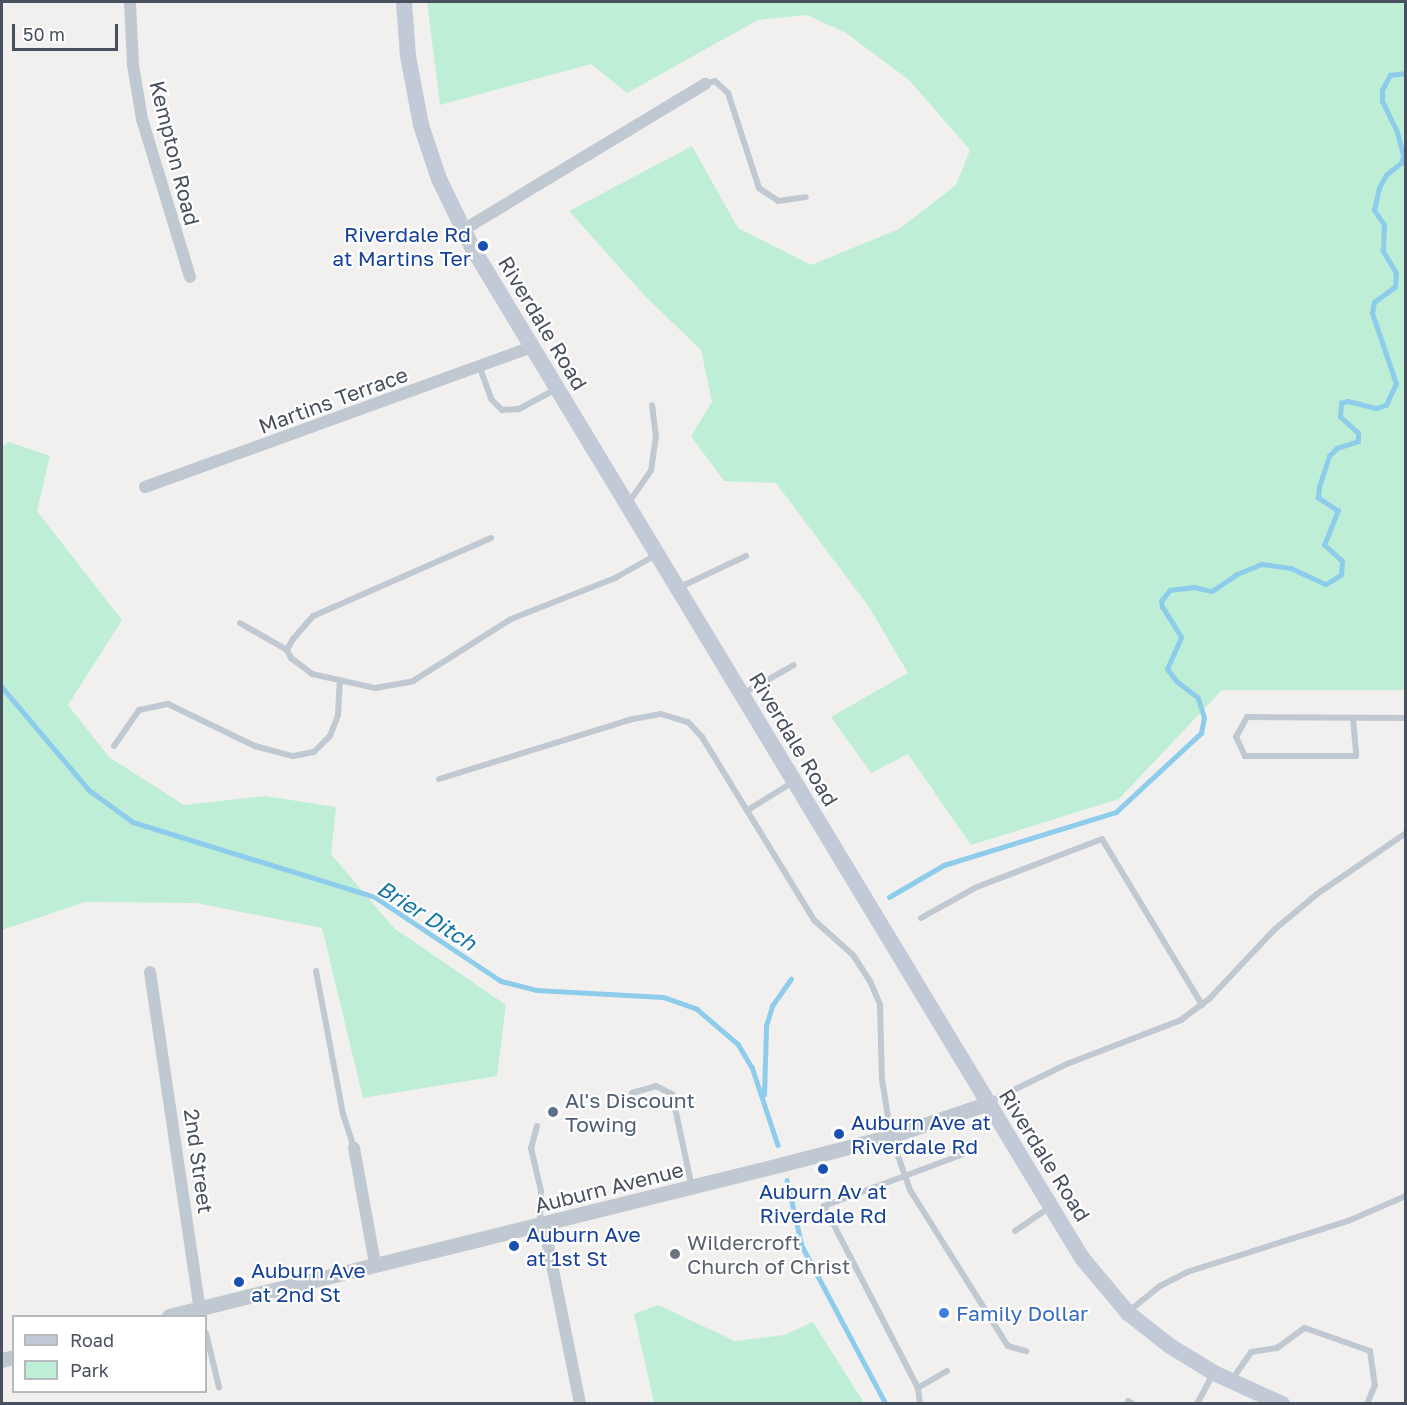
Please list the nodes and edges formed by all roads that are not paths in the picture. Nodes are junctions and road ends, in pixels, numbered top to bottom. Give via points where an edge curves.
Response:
1 (130, 2) edge
2 (404, 2) edge
3 (705, 84) joint
4 (806, 197) dead end
5 (463, 230) junction
6 (189, 277) dead end
7 (532, 347) junction
8 (480, 368) junction
9 (557, 388) junction
10 (652, 405) dead end
11 (146, 487) dead end
12 (626, 504) junction
13 (491, 538) dead end
14 (657, 555) junction
15 (746, 556) dead end
16 (677, 588) junction
17 (240, 623) dead end
18 (287, 650) junction
19 (794, 665) dead end
20 (340, 680) junction
21 (741, 695) junction
22 (1353, 718) junction
23 (1406, 718) edge
24 (114, 746) dead end
25 (439, 779) dead end
26 (794, 782) junction
27 (748, 810) junction
28 (1406, 833) edge
29 (921, 918) dead end
30 (316, 971) dead end
31 (150, 972) dead end
32 (1202, 1005) junction
33 (632, 1093) dead end
34 (986, 1104) junction
35 (537, 1126) dead end
36 (891, 1136) junction
37 (354, 1148) joint
38 (964, 1154) dead end
39 (906, 1177) junction
40 (692, 1187) junction
41 (1406, 1196) edge
42 (1050, 1207) junction
43 (542, 1226) junction
44 (1015, 1231) dead end
45 (375, 1264) junction
46 (200, 1313) edge
47 (1128, 1313) junction
48 (184, 1315) edge
49 (207, 1337) edge
50 (1026, 1351) dead end
51 (947, 1371) dead end
52 (1214, 1373) junction
53 (1230, 1381) junction
54 (219, 1387) dead end
55 (918, 1389) junction
56 (1262, 1400) edge
57 (580, 1404) edge
58 (920, 1404) edge
59 (1197, 1404) edge
60 (1282, 1404) edge
61 (1368, 1404) edge

1 - 6 street, Kempton Road via 133,65 142,119
2 - 5 main road, Riverdale Road via 408,56 421,124 439,179
3 - 4 lane via 715,81 728,93 759,188 778,201
3 - 5 street
5 - 7 main road, Riverdale Road
7 - 8 street, Martins Terrace
7 - 9 main road, Riverdale Road
8 - 9 lane via 490,399 502,410 519,409
8 - 11 street, Martins Terrace
9 - 12 main road, Riverdale Road
10 - 12 lane via 656,437 651,471
12 - 14 main road, Riverdale Road
13 - 18 lane via 314,616
14 - 16 main road, Riverdale Road
14 - 20 lane via 615,578 511,619 413,681 375,688
15 - 16 lane
16 - 21 main road, Riverdale Road
17 - 18 lane
18 - 20 lane via 291,658 312,674
19 - 21 lane
20 - 24 lane via 338,715 330,736 314,752 293,756 255,746 168,704 139,710
21 - 26 main road, Riverdale Road
22 - 22 lane via 1247,717 1236,737 1245,756 1356,756
22 - 23 lane
25 - 27 lane via 633,719 661,714 688,722 702,737
26 - 27 lane
26 - 34 main road, Riverdale Road
27 - 36 lane via 814,920 853,955 876,993
28 - 32 lane via 1308,901 1274,930
29 - 32 lane via 977,887 1102,839
30 - 37 lane via 343,1114
31 - 46 street, 2nd Street via 160,1019
32 - 34 lane via 1163,1029 1067,1064
33 - 40 lane via 656,1086 672,1094
34 - 36 street, Auburn Avenue
34 - 42 main road, Riverdale Road
35 - 43 lane via 531,1148 541,1191
36 - 39 lane
36 - 40 street, Auburn Avenue
37 - 45 street
38 - 39 lane
39 - 50 lane via 1008,1346
39 - 55 lane via 824,1206
40 - 43 street, Auburn Avenue
41 - 47 lane via 1348,1221 1187,1272 1160,1286
42 - 44 lane
42 - 47 main road, Riverdale Road via 1098,1281
43 - 45 street, Auburn Avenue
43 - 57 street
45 - 46 street, Auburn Avenue
46 - 48 street, Auburn Avenue
47 - 52 main road, Riverdale Road
49 - 54 lane
51 - 55 lane
52 - 53 main road, Riverdale Road
52 - 59 lane
53 - 56 main road, Riverdale Road
53 - 61 lane via 1251,1352 1277,1348 1305,1328 1370,1351 1375,1385
55 - 58 lane
56 - 60 main road, Riverdale Road

